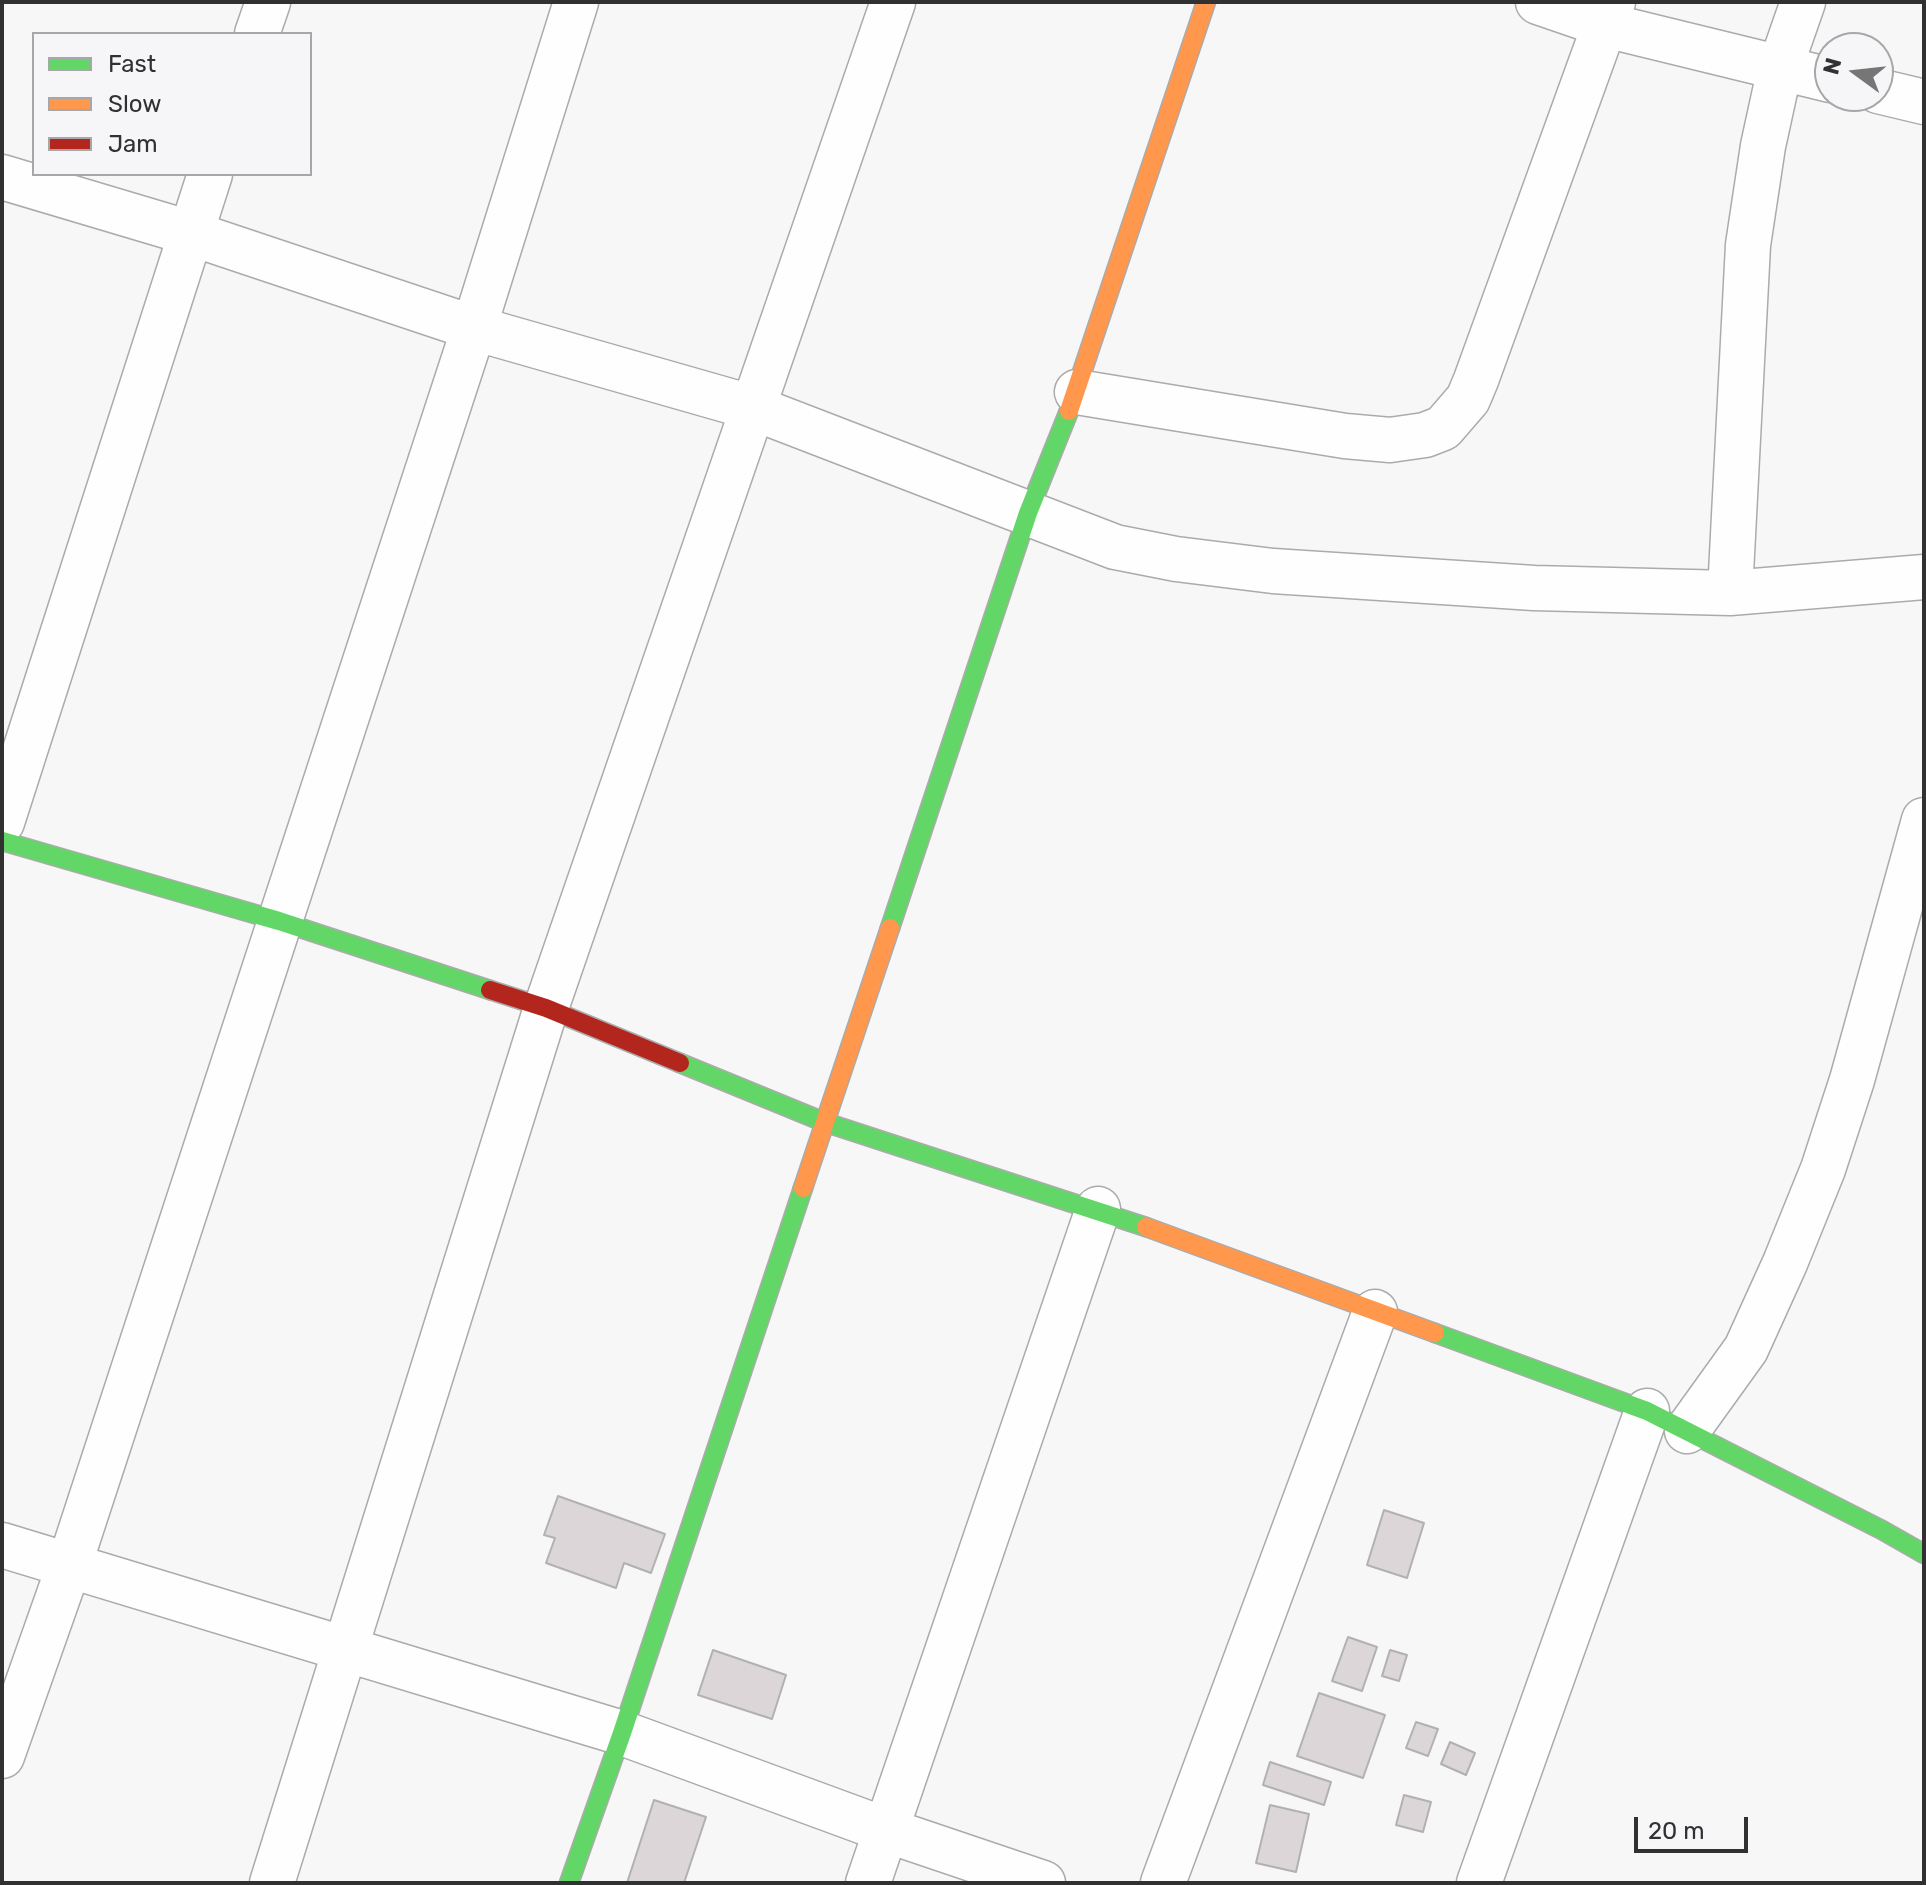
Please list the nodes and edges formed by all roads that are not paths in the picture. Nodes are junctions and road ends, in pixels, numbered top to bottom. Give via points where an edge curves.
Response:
1 (268, 2) edge
2 (576, 2) edge
3 (893, 2) edge
4 (1206, 2) edge
5 (1538, 2) edge
6 (1803, 2) edge
7 (1609, 13) edge
8 (258, 32) edge
9 (1780, 68) junction
10 (1814, 76) edge
11 (1894, 95) edge
12 (1924, 102) edge
13 (209, 176) edge
14 (2, 177) edge
15 (190, 233) junction
16 (474, 328) junction
17 (1077, 392) junction
18 (754, 408) junction
19 (1028, 513) junction
20 (1924, 577) edge
21 (1730, 593) junction
22 (1924, 820) edge
23 (2, 822) edge
24 (2, 841) edge
25 (279, 921) junction
26 (546, 1008) junction
27 (824, 1122) junction
28 (1098, 1209) junction
29 (1375, 1312) junction
30 (1647, 1411) junction
31 (1687, 1431) junction
32 (2, 1545) edge
33 (1924, 1554) edge
34 (69, 1566) junction
35 (347, 1650) junction
36 (622, 1733) junction
37 (2, 1756) edge
38 (886, 1830) junction
39 (272, 1883) edge
40 (569, 1883) edge
41 (868, 1883) edge
42 (1043, 1883) edge
43 (1163, 1883) edge
44 (1479, 1883) edge

1 - 8 street
2 - 16 street
3 - 18 street
4 - 17 street
5 - 7 street
6 - 9 street
7 - 9 street
7 - 17 street via 1476,380 1468,399 1443,428 1390,440 1345,436
9 - 10 street
9 - 21 street via 1748,245
11 - 12 street
13 - 15 street
14 - 15 street
15 - 16 street
15 - 23 street
16 - 18 street
16 - 25 street
17 - 19 street
18 - 19 street
18 - 26 street
19 - 21 street via 1115,547 1273,571 1534,588
19 - 27 street
20 - 21 street
22 - 31 street via 1823,1169 1746,1349
24 - 25 street
25 - 26 street
25 - 34 street
26 - 27 street
26 - 35 street
27 - 28 street
27 - 36 street
28 - 29 street
28 - 38 street
29 - 30 street
29 - 43 street
30 - 31 street
30 - 44 street
31 - 33 street
32 - 34 street
34 - 35 street
34 - 37 street
35 - 36 street
35 - 39 street
36 - 38 street
36 - 40 street
38 - 41 street
38 - 42 street

